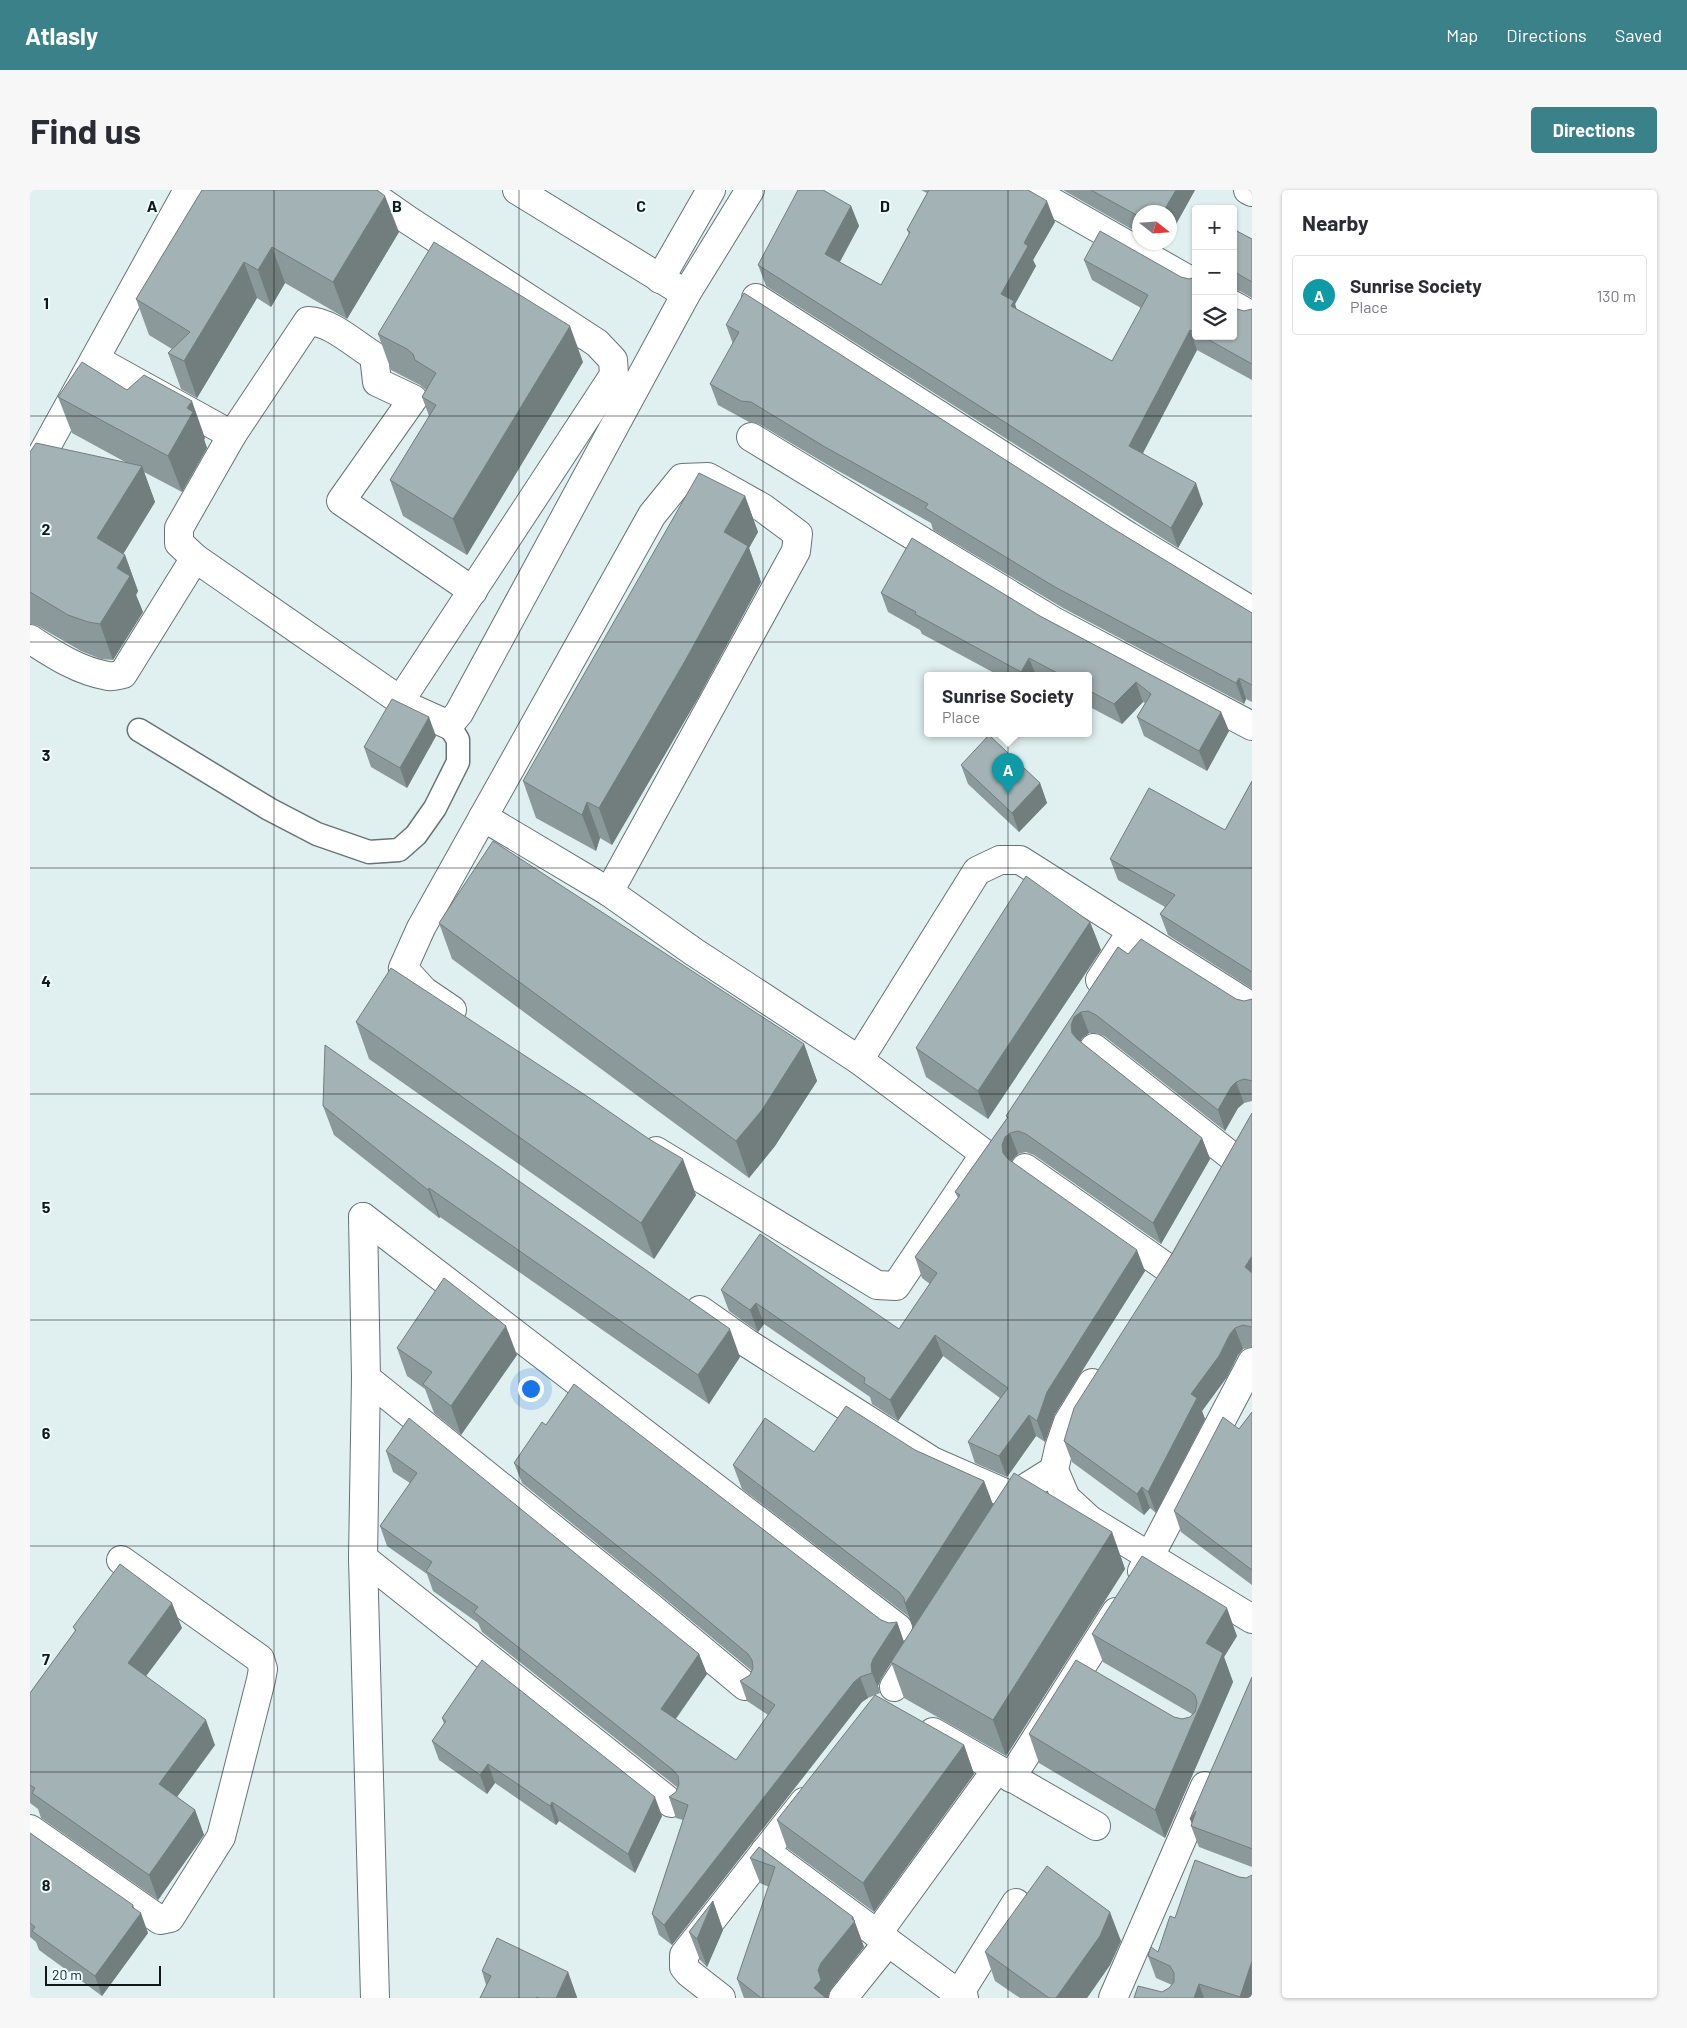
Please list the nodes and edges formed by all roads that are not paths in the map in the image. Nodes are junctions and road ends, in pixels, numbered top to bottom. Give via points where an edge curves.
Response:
1 (188, 190) edge
2 (365, 190) edge
3 (518, 190) edge
4 (711, 190) edge
5 (750, 190) edge
6 (1031, 190) edge
7 (1248, 190) edge
8 (1252, 192) edge
9 (446, 245) junction
10 (431, 268) edge
11 (660, 279) junction
12 (1192, 282) edge
13 (686, 294) junction
14 (756, 298) edge
15 (1237, 307) edge
16 (1252, 316) edge
17 (389, 332) edge
18 (374, 356) junction
19 (95, 359) junction
20 (232, 434) junction
21 (751, 437) dead end
22 (30, 476) edge
23 (195, 558) junction
24 (473, 591) junction
25 (1252, 611) edge
26 (30, 639) edge
27 (400, 701) junction
28 (449, 725) junction
29 (1252, 726) edge
30 (139, 730) dead end
31 (483, 817) junction
32 (609, 892) junction
33 (1132, 932) junction
34 (1089, 998) edge
35 (1252, 1007) edge
36 (474, 1026) edge
37 (1094, 1048) dead end
38 (859, 1060) junction
39 (1001, 1129) edge
40 (1243, 1131) edge
41 (638, 1139) edge
42 (985, 1154) junction
43 (1025, 1168) edge
44 (1151, 1291) edge
45 (683, 1298) edge
46 (1252, 1362) edge
47 (1104, 1365) edge
48 (366, 1378) junction
49 (1054, 1470) junction
50 (1151, 1557) junction
51 (364, 1558) junction
52 (121, 1560) dead end
53 (1252, 1619) edge
54 (898, 1628) dead end
55 (930, 1630) edge
56 (1080, 1667) junction
57 (1106, 1682) edge
58 (745, 1686) edge
59 (1214, 1767) edge
60 (1004, 1774) junction
61 (820, 1781) edge
62 (671, 1803) edge
63 (1096, 1826) dead end
64 (30, 1829) edge
65 (765, 1851) junction
66 (1175, 1856) junction
67 (1201, 1865) edge
68 (1016, 1903) dead end
69 (882, 1938) junction
70 (1124, 1990) edge
71 (962, 1996) edge
72 (375, 1998) edge
73 (721, 1998) edge
74 (842, 1998) edge

1 - 19 street
2 - 9 street
3 - 11 street
4 - 11 street
5 - 13 street
6 - 12 street
7 - 8 street
9 - 10 street
9 - 24 street via 597,343 613,360 614,374
11 - 13 street
13 - 28 street via 459,713
14 - 25 street via 1128,536
15 - 16 street
17 - 18 street
18 - 20 street via 328,327 308,321
18 - 24 street via 377,382 413,399 341,501
19 - 20 street
19 - 22 street
20 - 23 street via 179,528 178,543
21 - 29 street via 1055,622
23 - 26 street via 123,674 109,677 72,664
23 - 27 street
24 - 27 street
27 - 28 street
28 - 30 lane via 458,740 458,762 435,808 416,835 399,850 368,852 317,834 269,809
31 - 32 street
31 - 32 street via 652,515 682,478 708,476 763,508 798,534 796,551
31 - 36 street via 421,928 403,968 424,991
32 - 38 street
33 - 34 street
33 - 35 street
33 - 38 street via 1020,860 1000,860 976,871
37 - 40 street via 1225,1164
38 - 42 street
39 - 42 street
41 - 42 street via 877,1285 896,1286
43 - 44 street via 1171,1258
45 - 49 street via 747,1343 1009,1508 1027,1487
46 - 50 street
47 - 49 street via 1068,1422
48 - 51 street
48 - 54 street via 362,1218
48 - 58 street
49 - 50 street via 1066,1498 1090,1520
50 - 53 street
50 - 56 street
51 - 62 street
51 - 72 street
52 - 64 street via 260,1660 263,1669 261,1680 221,1837 170,1918 160,1920
55 - 60 street via 897,1707
56 - 57 street
56 - 60 street
59 - 66 street
60 - 63 street
60 - 69 street
61 - 65 street
65 - 69 street
65 - 73 street via 684,1954 684,1967 688,1973
66 - 67 street
66 - 70 street
68 - 71 street
69 - 71 street
69 - 74 street

